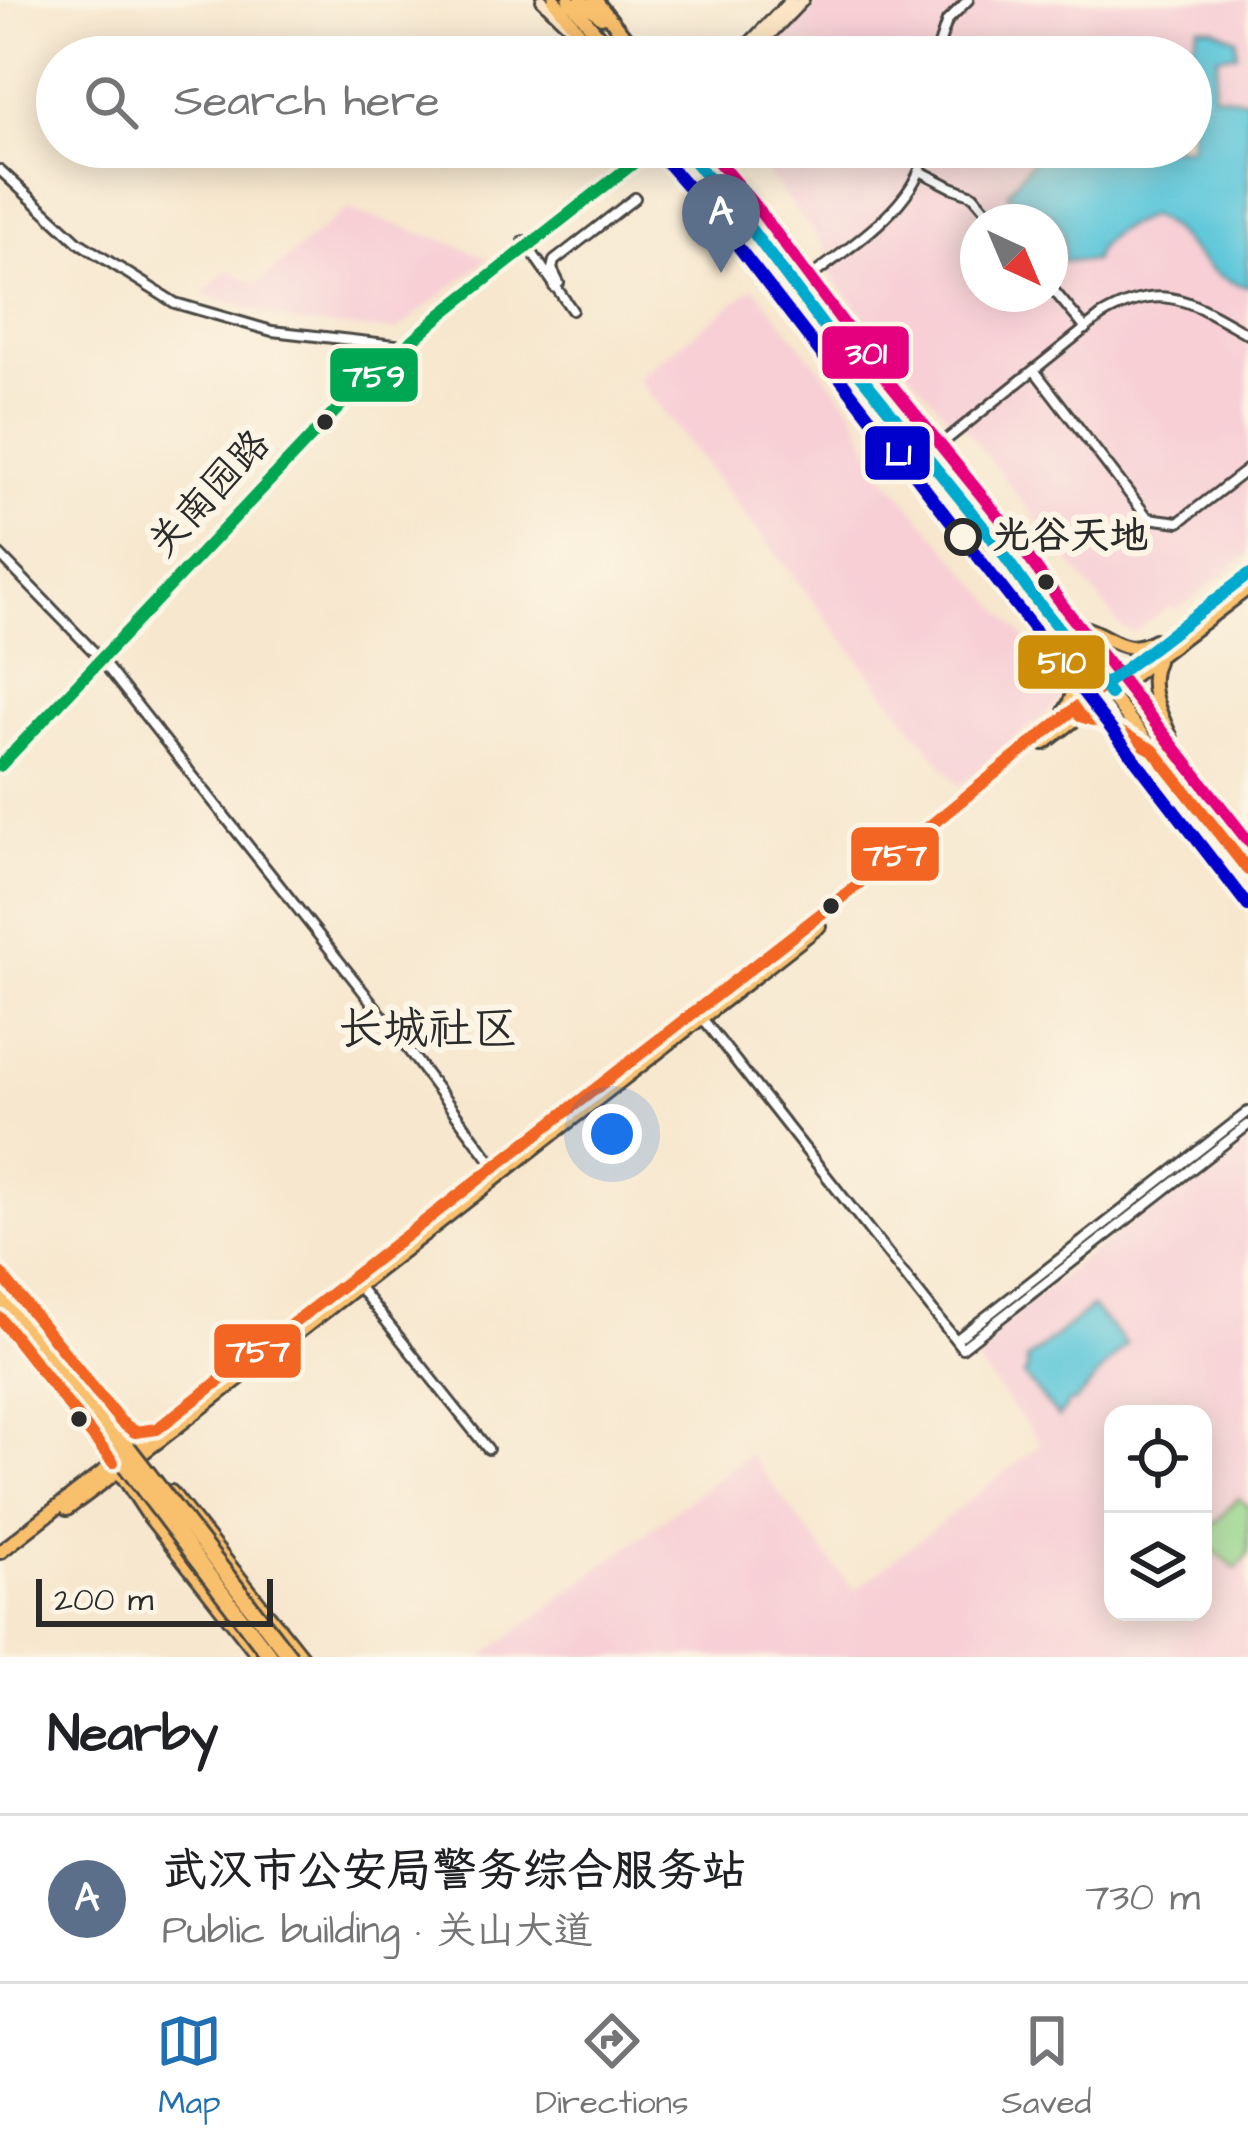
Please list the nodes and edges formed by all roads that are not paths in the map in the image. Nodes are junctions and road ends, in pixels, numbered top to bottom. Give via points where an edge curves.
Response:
1 (542, 0) edge
2 (554, 0) edge
3 (600, 0) edge
4 (791, 0) edge
5 (803, 0) edge
6 (968, 0) edge
7 (575, 3) edge
8 (620, 33) junction
9 (580, 36) edge
10 (580, 36) edge
11 (600, 36) edge
12 (622, 36) edge
13 (756, 36) edge
14 (768, 36) edge
15 (942, 36) edge
16 (618, 168) edge
17 (626, 168) edge
18 (700, 168) edge
19 (723, 168) edge
20 (921, 168) edge
21 (0, 170) edge
22 (920, 171) junction
23 (635, 198) dead end
24 (981, 204) edge
25 (526, 244) junction
26 (807, 280) junction
27 (554, 287) junction
28 (1068, 308) edge
29 (572, 310) dead end
30 (1086, 329) junction
31 (1248, 334) edge
32 (401, 346) junction
33 (1034, 370) junction
34 (939, 446) junction
35 (1248, 469) edge
36 (0, 555) edge
37 (1248, 575) edge
38 (1248, 588) edge
39 (1202, 611) junction
40 (1049, 618) junction
41 (1081, 627) junction
42 (1159, 657) junction
43 (99, 658) junction
44 (1121, 679) junction
45 (1107, 690) junction
46 (1080, 716) junction
47 (1054, 725) junction
48 (1153, 749) junction
49 (1176, 751) junction
50 (0, 762) edge
51 (1248, 843) edge
52 (1248, 869) edge
53 (699, 1014) junction
54 (1248, 1112) edge
55 (1248, 1125) edge
56 (498, 1171) junction
57 (0, 1278) edge
58 (358, 1286) junction
59 (0, 1304) edge
60 (2, 1324) edge
61 (958, 1344) junction
62 (112, 1413) junction
63 (157, 1429) junction
64 (138, 1449) junction
65 (488, 1449) dead end
66 (115, 1465) junction
67 (0, 1552) edge
68 (0, 1562) edge
69 (260, 1657) edge
70 (271, 1657) edge
71 (290, 1657) edge
72 (302, 1657) edge

1 - 9 main road
2 - 10 main road
3 - 8 main road
4 - 13 main road
5 - 14 main road
6 - 15 street
7 - 8 main road
7 - 11 main road
8 - 12 main road
16 - 25 main road, 关南园路
17 - 25 main road, 关南园路
18 - 40 main road
19 - 26 main road
20 - 22 street
21 - 32 street via 78,242 176,303 272,331
22 - 24 street
22 - 26 street via 886,216
23 - 27 street via 554,261
25 - 27 street
25 - 32 main road, 关南园路 via 438,308
26 - 34 main road
27 - 29 street
28 - 30 street
30 - 31 street via 1126,302 1163,298 1197,305
30 - 33 street
32 - 43 main road, 关南园路 via 332,408
33 - 34 street
33 - 35 street via 1148,518 1180,522
34 - 41 main road
36 - 43 street
37 - 39 main road
38 - 42 main road
39 - 41 main road via 1135,648
39 - 44 main road
40 - 45 main road
40 - 47 main road via 1075,685
41 - 44 main road
42 - 44 main road
42 - 49 main road via 1152,686
43 - 50 main road, 关南园路
43 - 56 street
44 - 45 main road
44 - 49 main road
45 - 46 main road
45 - 47 main road
45 - 48 main road
46 - 48 main road
46 - 53 main road
47 - 53 main road
48 - 52 main road
49 - 51 main road
53 - 56 main road
53 - 61 street
54 - 61 street
55 - 61 street
56 - 58 main road
56 - 63 main road
57 - 62 main road
57 - 71 highway, bridge
58 - 64 main road
58 - 65 street
59 - 70 highway, bridge
60 - 66 main road
62 - 63 main road via 135,1432
62 - 64 main road
63 - 64 main road
64 - 66 main road
64 - 72 main road
66 - 67 main road
66 - 68 main road
66 - 69 main road

